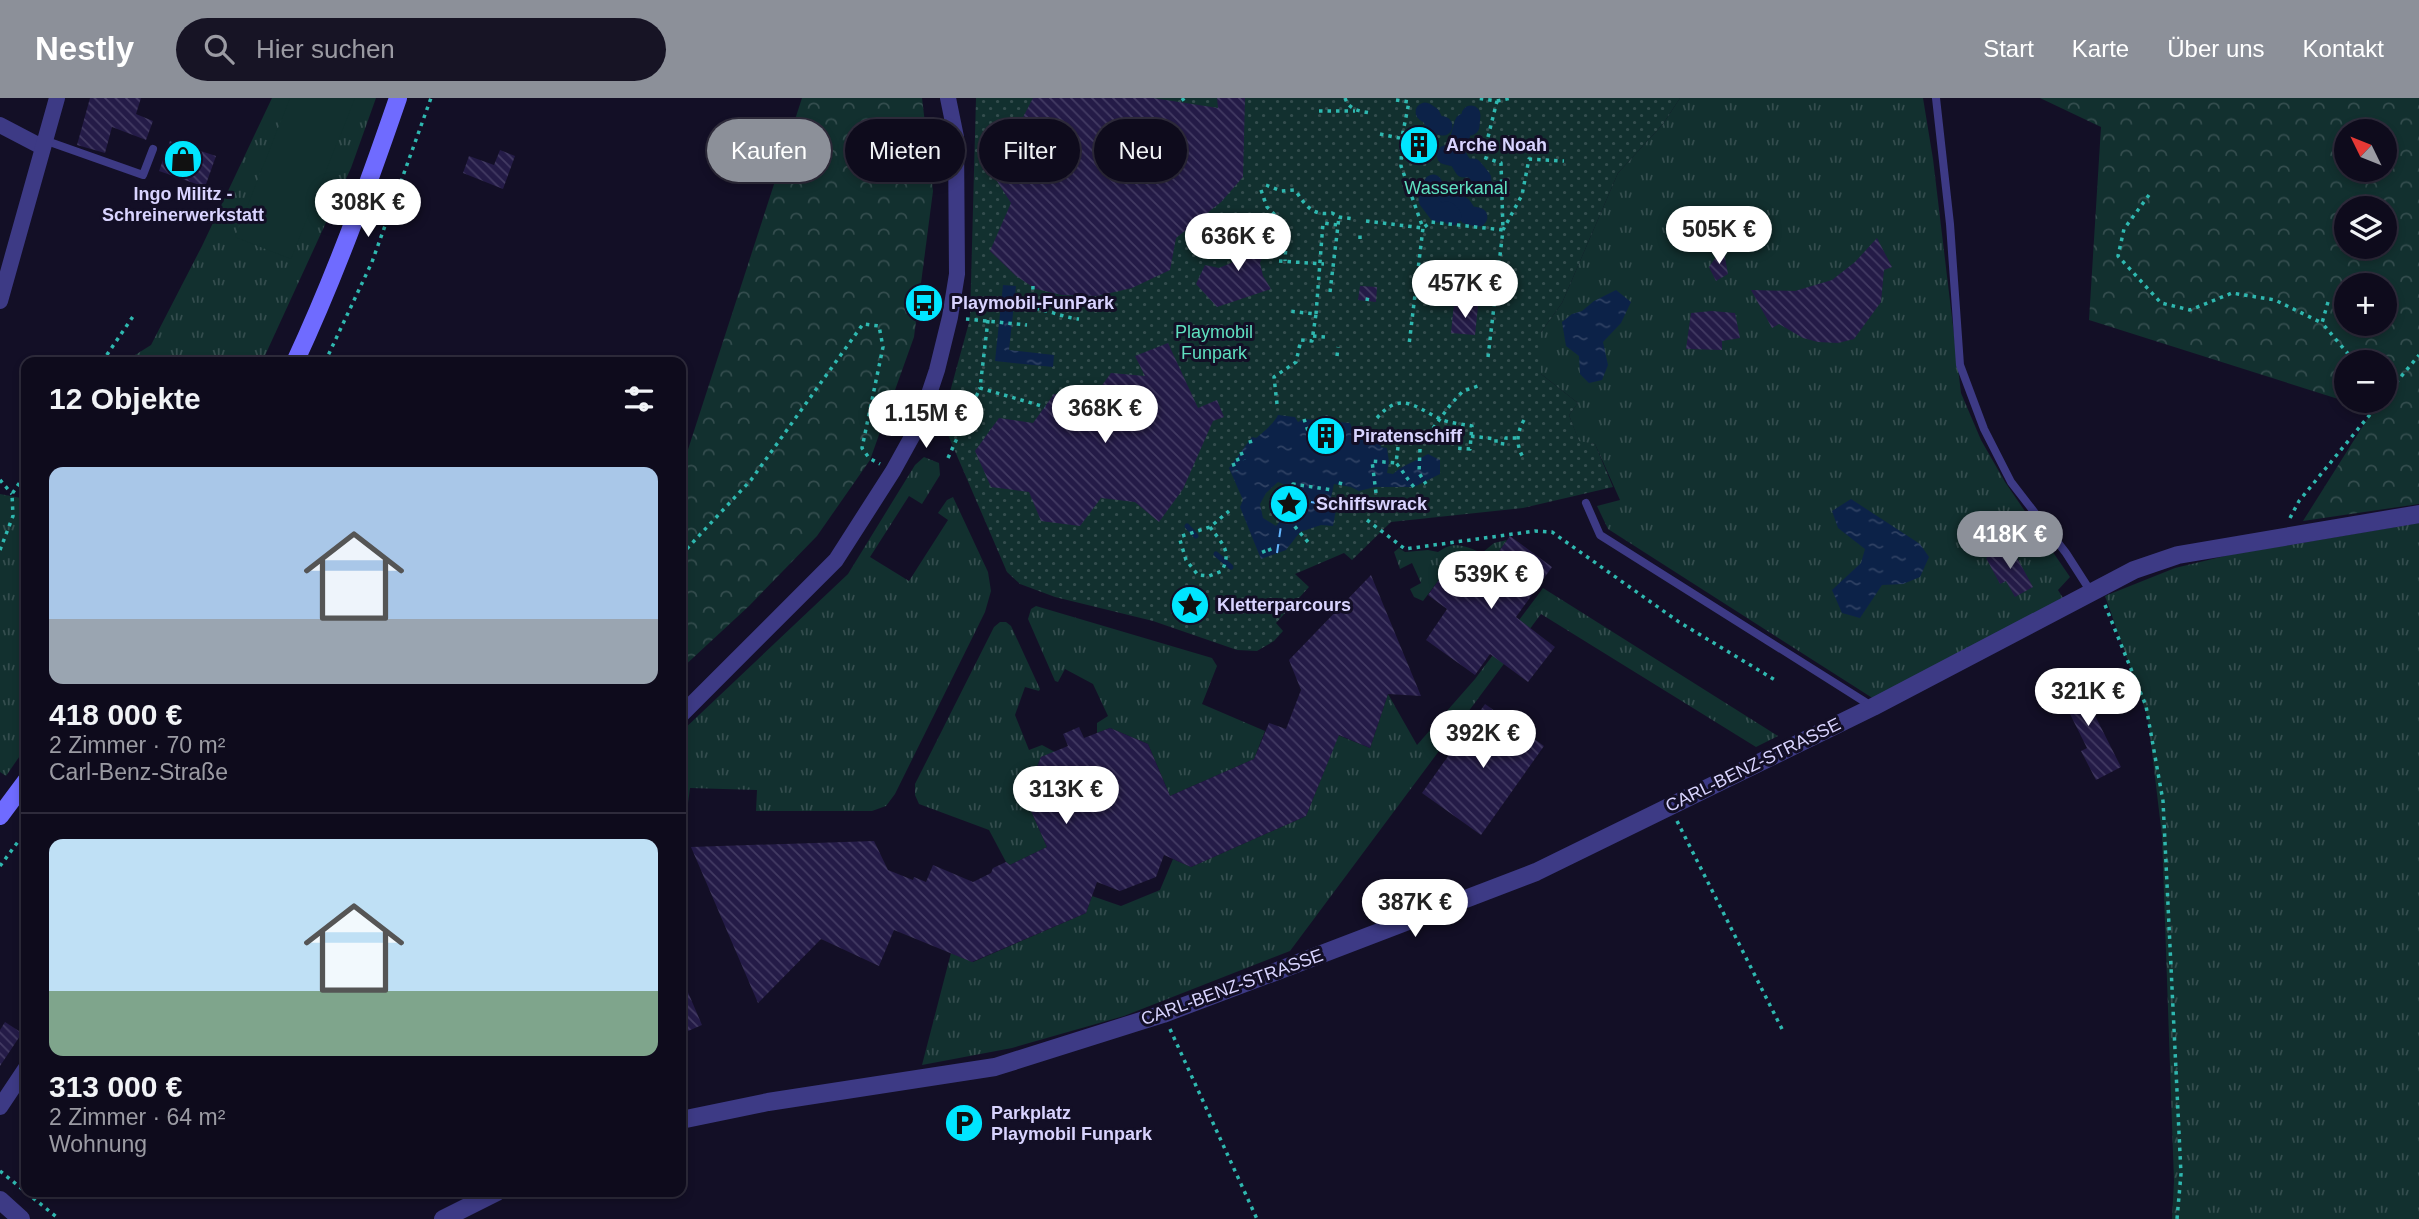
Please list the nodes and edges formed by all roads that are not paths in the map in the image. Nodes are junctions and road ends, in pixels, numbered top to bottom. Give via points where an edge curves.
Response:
1 (57, 98) edge
2 (398, 98) edge
3 (948, 98) edge
4 (1936, 98) edge
5 (0, 125) edge
6 (43, 144) junction
7 (153, 149) dead end
8 (0, 301) edge
9 (297, 357) edge
10 (1586, 503) dead end
11 (2419, 514) edge
12 (2092, 593) junction
13 (1873, 707) junction
14 (686, 710) edge
15 (21, 788) edge
16 (0, 816) edge
17 (21, 1076) edge
18 (0, 1107) edge
19 (686, 1119) edge
20 (486, 1197) edge
21 (0, 1200) edge
22 (21, 1219) edge
23 (443, 1219) edge

1 - 6 street
2 - 9 main road via 326,295
3 - 14 street via 956,136 957,274 937,370 919,424 836,560
4 - 12 lane via 1959,365 2011,482
5 - 6 street
6 - 7 lane via 143,175
6 - 8 street
10 - 13 lane via 1600,535
11 - 12 street, CARL-BENZ-STRASSE via 2178,555 2134,570
12 - 13 street, CARL-BENZ-STRASSE
13 - 19 street, CARL-BENZ-STRASSE via 1536,872 1163,1014 995,1066
15 - 16 main road
17 - 18 street
20 - 23 street
21 - 22 street

